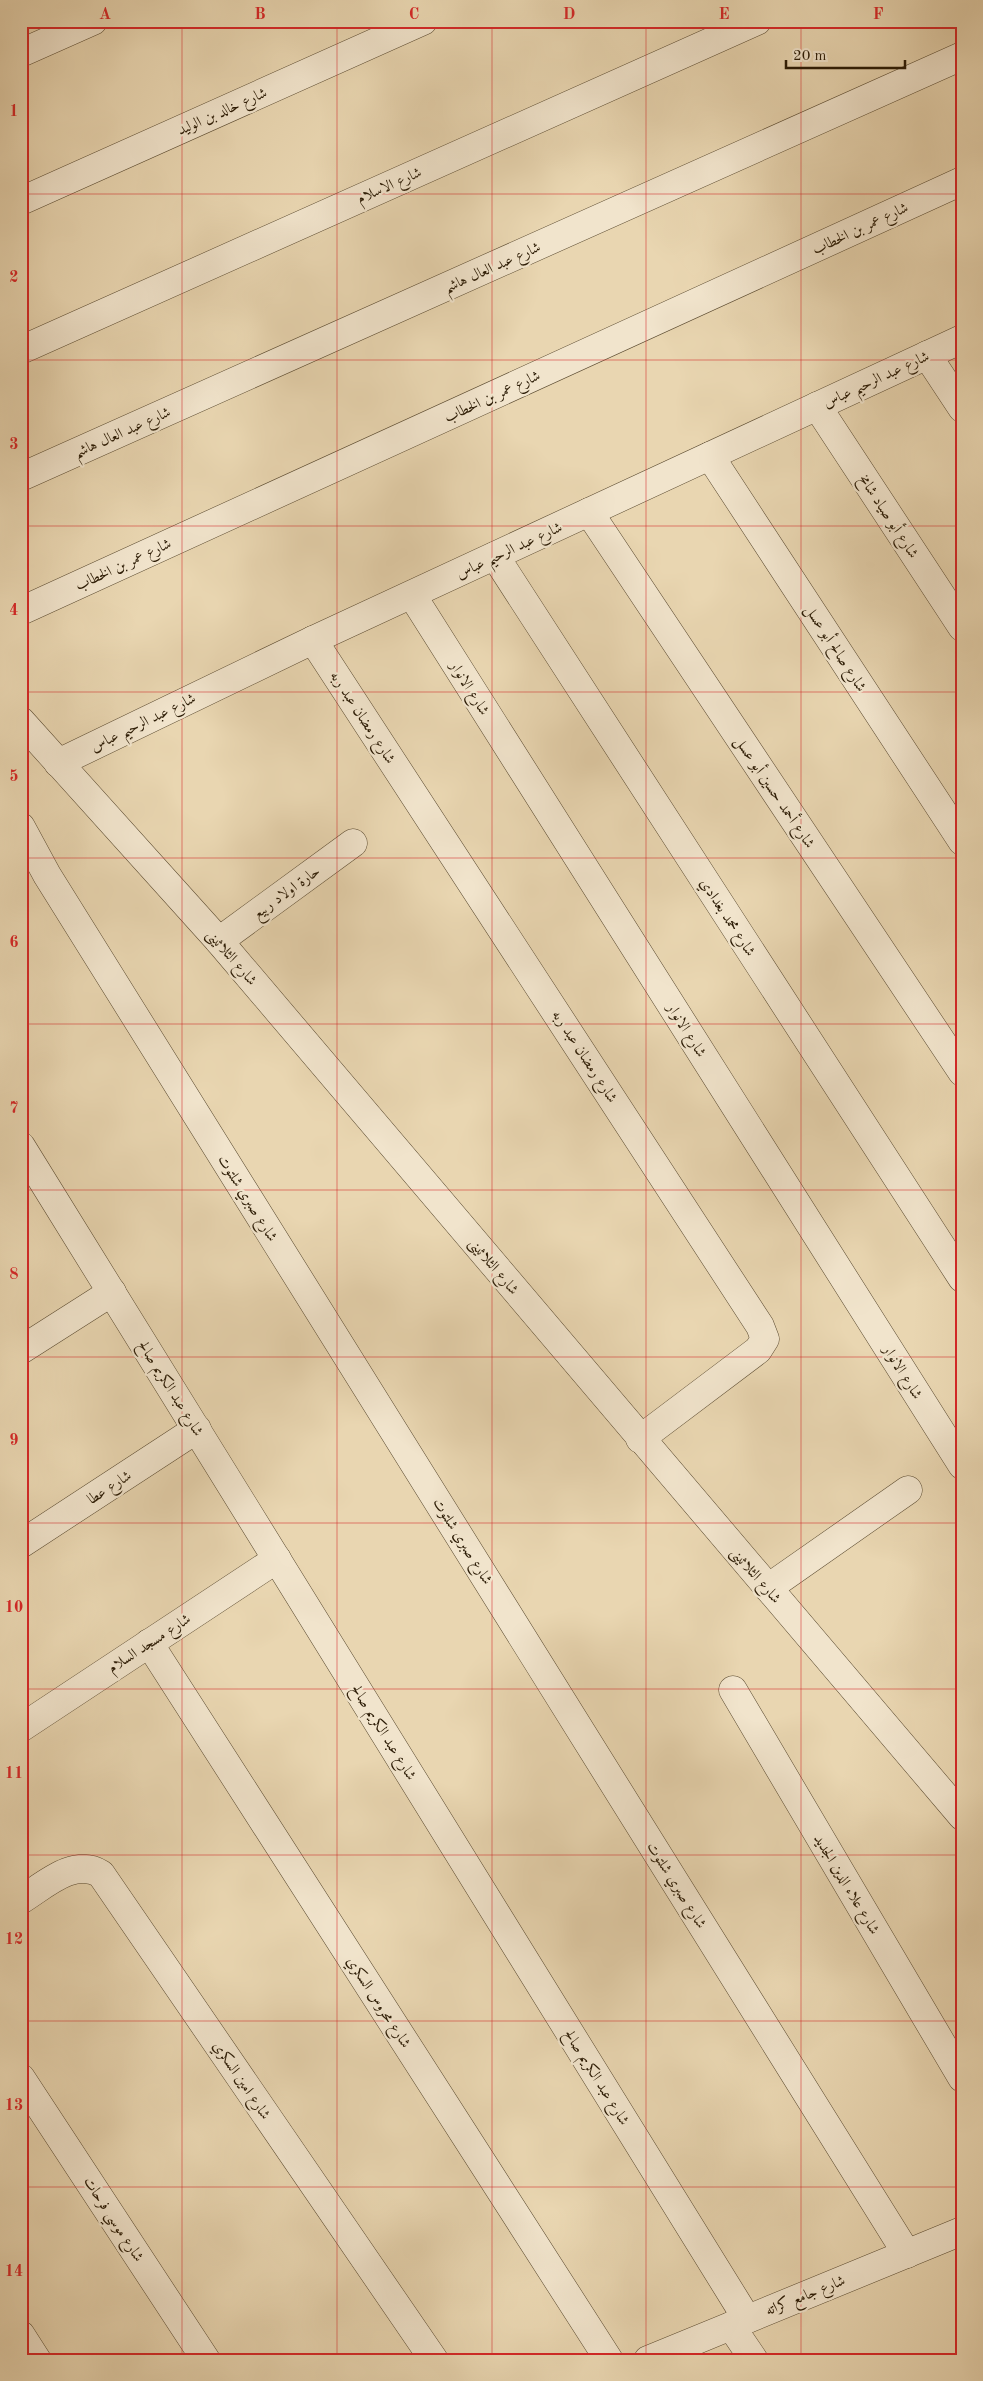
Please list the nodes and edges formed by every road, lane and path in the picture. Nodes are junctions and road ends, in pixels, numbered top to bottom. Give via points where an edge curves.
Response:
1 (93, 21) edge
2 (423, 21) edge
3 (757, 21) edge
4 (21, 53) edge
5 (962, 56) edge
6 (962, 181) edge
7 (21, 201) edge
8 (962, 339) edge
9 (21, 350) edge
10 (927, 355) junction
11 (817, 406) junction
12 (962, 408) edge
13 (710, 456) junction
14 (21, 478) edge
15 (589, 512) junction
16 (495, 556) junction
17 (412, 595) junction
18 (21, 611) edge
19 (962, 627) edge
20 (313, 640) junction
21 (21, 721) edge
22 (58, 763) junction
23 (21, 827) edge
24 (962, 841) edge
25 (353, 843) dead end
26 (219, 941) junction
27 (962, 1072) edge
28 (21, 1146) edge
29 (962, 1278) edge
30 (112, 1292) junction
31 (21, 1350) edge
32 (197, 1429) junction
33 (640, 1438) junction
34 (962, 1465) edge
35 (908, 1490) dead end
36 (21, 1544) edge
37 (277, 1559) junction
38 (768, 1588) junction
39 (149, 1643) junction
40 (733, 1690) dead end
41 (21, 1728) edge
42 (962, 1816) edge
43 (21, 1900) edge
44 (21, 2078) edge
45 (962, 2078) edge
46 (962, 2231) edge
47 (907, 2254) junction
48 (739, 2322) junction
49 (21, 2335) edge
50 (37, 2360) edge
51 (206, 2360) edge
52 (434, 2360) edge
53 (610, 2360) edge
54 (648, 2360) edge
55 (754, 2360) edge

1 - 4 street
2 - 7 street, شارع خالد بن الوليد
3 - 9 street, شارع الاسلام
5 - 14 street, شارع عبد العال هاشم
6 - 18 street, شارع عمر بن الخطاب
8 - 10 street, شارع عبد الرحيم عباس
10 - 11 street, شارع عبد الرحيم عباس
10 - 12 street
11 - 13 street, شارع عبد الرحيم عباس
11 - 19 street, شارع أبو صياد شامخ
13 - 15 street, شارع عبد الرحيم عباس
13 - 24 street, شارع صالح أبو عسل
15 - 16 street, شارع عبد الرحيم عباس
15 - 27 street, شارع أحمد حسين أبو عسل
16 - 17 street, شارع عبد الرحيم عباس
16 - 29 street, شارع محمد بغدادي
17 - 20 street, شارع عبد الرحيم عباس
17 - 34 street, شارع الانوار
20 - 22 street, شارع عبد الرحيم عباس
20 - 33 street, شارع رمضان عبد ربه via 760,1326 765,1339 758,1350
21 - 22 street, شارع الثلاثينى
22 - 26 street, شارع الثلاثينى
23 - 47 street, شارع صبري شلتوت via 47,875
25 - 26 street, حارة اولاد ربيع
26 - 33 street, شارع الثلاثينى
28 - 30 street, شارع عبد الكريم صالح
30 - 31 street
30 - 32 street, شارع عبد الكريم صالح
32 - 36 street, شارع عطا
32 - 37 street, شارع عبد الكريم صالح
33 - 38 street, شارع الثلاثينى
35 - 38 street
37 - 39 street, شارع مسجد السلام
37 - 48 street, شارع عبد الكريم صالح
38 - 42 street, شارع الثلاثينى
39 - 41 street, شارع مسجد السلام
39 - 53 street, شارع محروس السكري
40 - 45 street, شارع علاء الدين الجديد
43 - 52 street, شارع امين السكري via 76,1868 101,1874
44 - 51 street, شارع موسي فرحات
46 - 47 street, شارع جامع كراته
47 - 48 street, شارع جامع كراته
48 - 54 street, شارع جامع كراته
48 - 55 street, شارع عبد الكريم صالح
49 - 50 street

